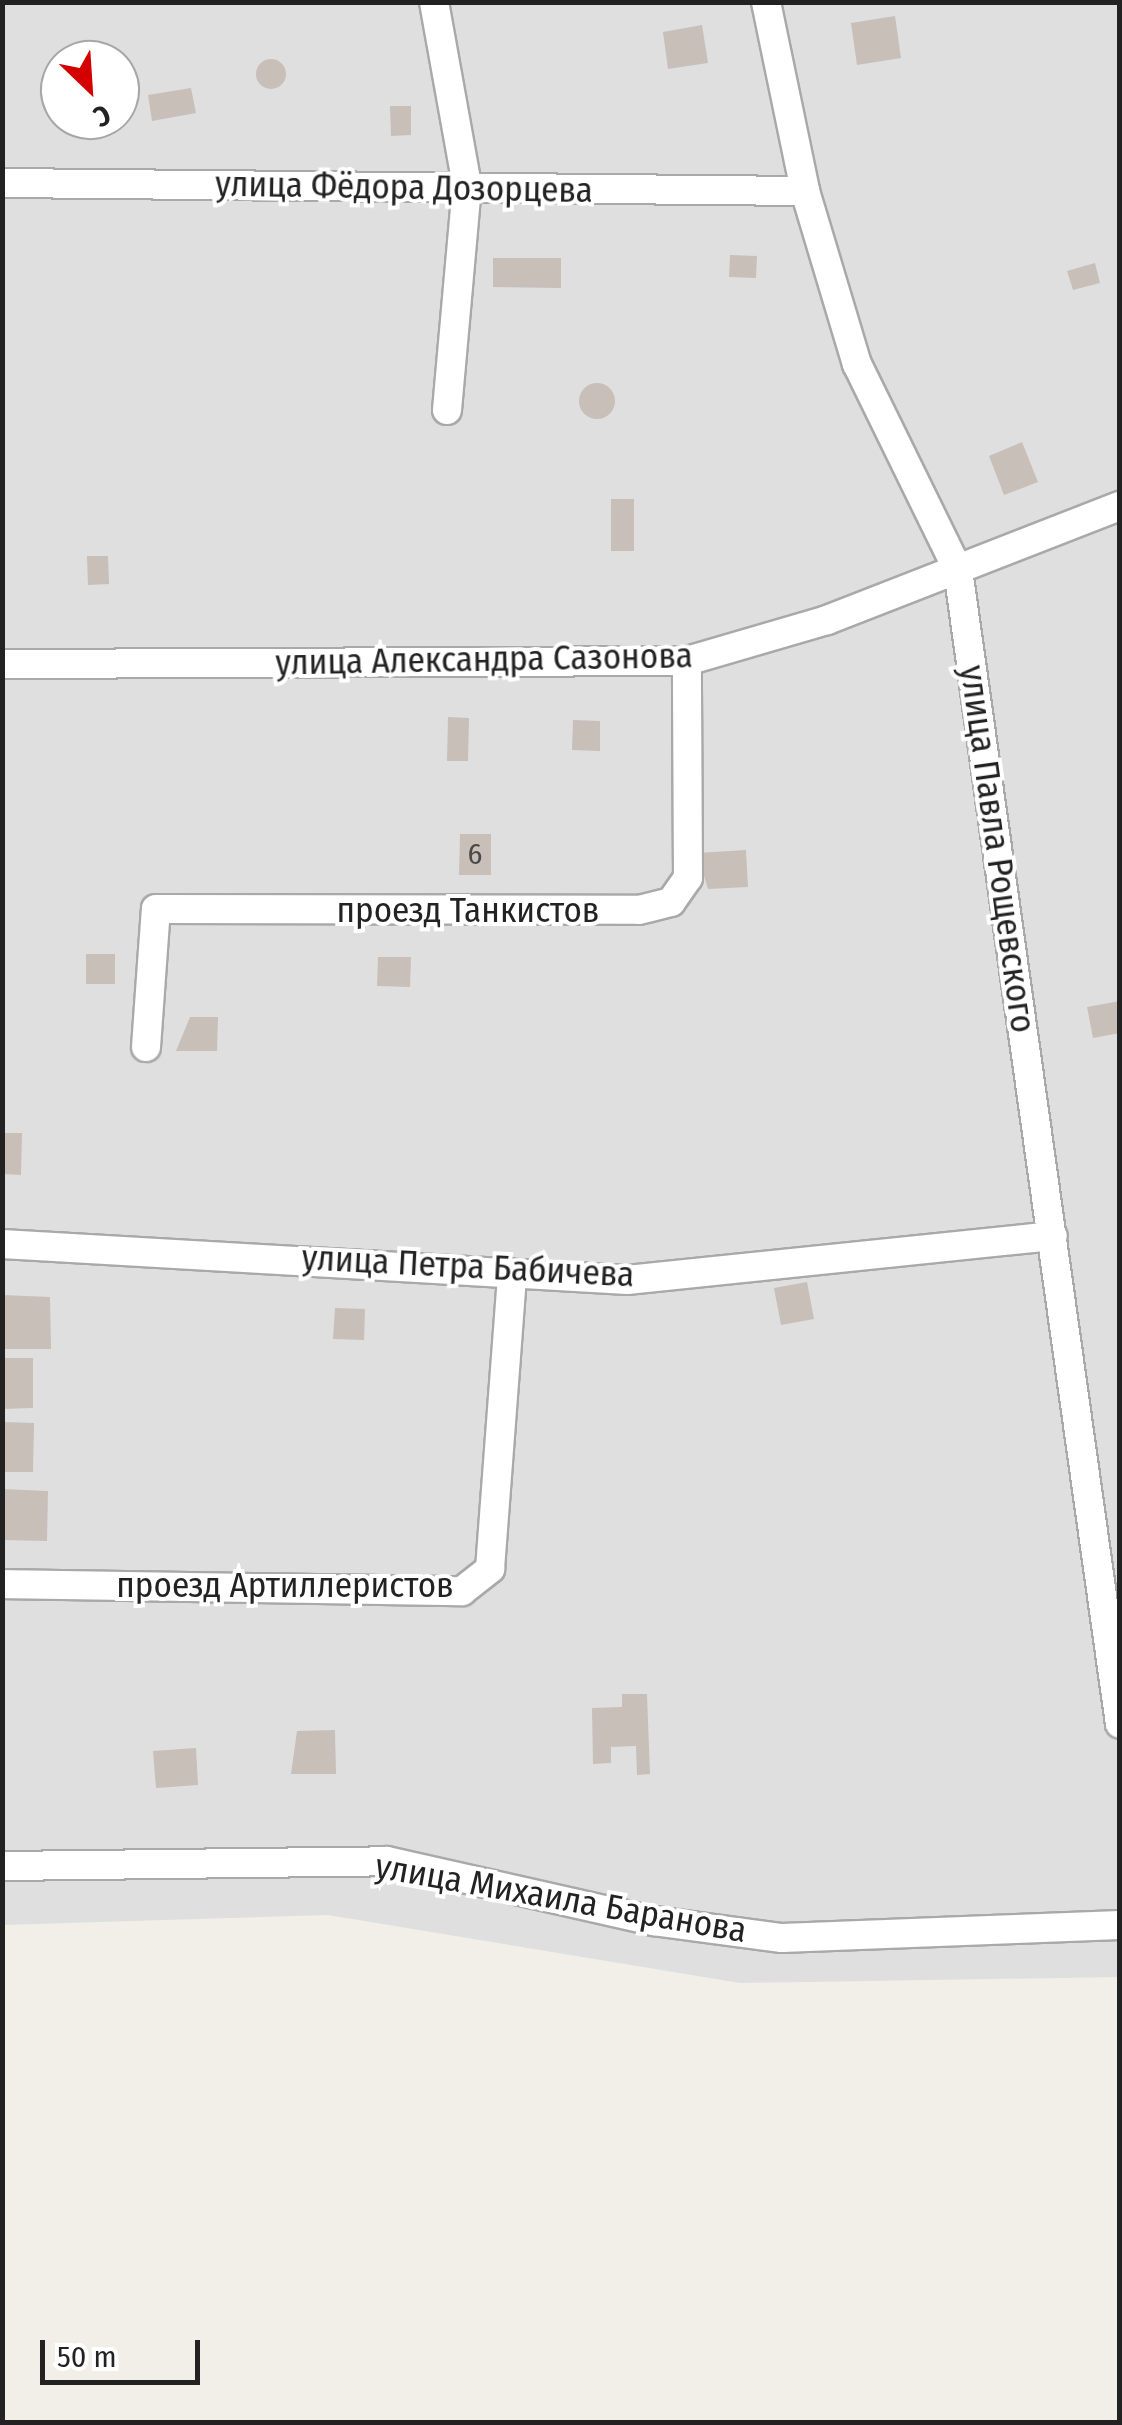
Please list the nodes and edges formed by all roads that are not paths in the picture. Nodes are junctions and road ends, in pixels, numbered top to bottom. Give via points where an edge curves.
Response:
1 (434, 2) edge
2 (766, 2) edge
3 (2, 183) edge
4 (467, 186) junction
5 (805, 191) junction
6 (447, 410) dead end
7 (1120, 506) edge
8 (958, 570) junction
9 (687, 661) junction
10 (2, 664) edge
11 (146, 1048) dead end
12 (1052, 1236) junction
13 (2, 1244) edge
14 (512, 1276) junction
15 (12, 1585) edge
16 (1120, 1724) edge
17 (2, 1866) edge
18 (1120, 1925) edge

1 - 4 street
2 - 5 street, улица Павла Рощевского
3 - 4 street, улица Фёдора Дозорцева
4 - 5 street, улица Фёдора Дозорцева
4 - 6 street
5 - 8 street, улица Павла Рощевского via 858,364
7 - 8 street, улица Александра Сазонова
8 - 9 street, улица Александра Сазонова
8 - 12 street, улица Павла Рощевского
9 - 10 street, улица Александра Сазонова
9 - 11 street, проезд Танкистов via 688,878 671,902 640,910 156,908
12 - 14 street, улица Петра Бабичева via 627,1280
12 - 16 street, улица Павла Рощевского
13 - 14 street, улица Петра Бабичева via 258,1252
14 - 15 street, проезд Артиллеристов via 490,1569 462,1591
17 - 18 street, улица Михаила Баранова via 387,1862 654,1921 782,1938

